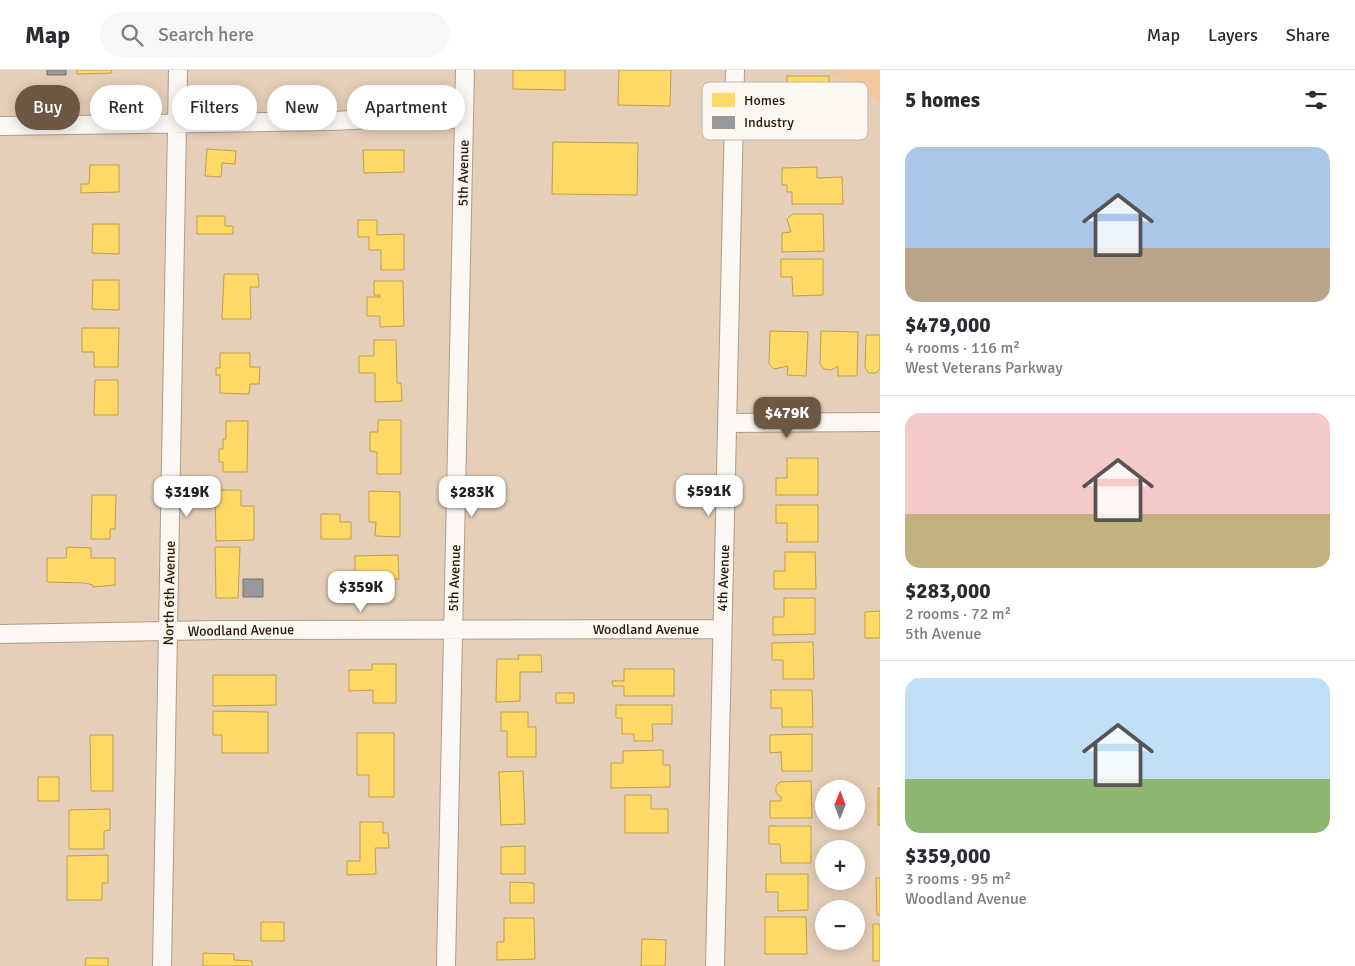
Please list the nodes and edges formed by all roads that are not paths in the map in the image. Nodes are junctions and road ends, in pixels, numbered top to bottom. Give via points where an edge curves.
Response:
1 (178, 70) edge
2 (465, 70) edge
3 (178, 85) edge
4 (464, 85) edge
5 (347, 120) edge
6 (257, 122) edge
7 (172, 123) edge
8 (0, 126) edge
9 (177, 130) edge
10 (463, 130) edge
11 (734, 140) edge
12 (880, 422) edge
13 (728, 423) junction
14 (452, 629) junction
15 (722, 629) junction
16 (168, 631) junction
17 (0, 634) edge
18 (162, 966) edge
19 (446, 966) edge
20 (716, 966) edge

1 - 3 street, North 6th Avenue
2 - 4 street, 5th Avenue
5 - 6 street
7 - 8 street
9 - 16 street, North 6th Avenue
10 - 14 street, 5th Avenue
11 - 13 street, 4th Avenue
12 - 13 street
13 - 15 street, 4th Avenue
14 - 15 street, Woodland Avenue
14 - 16 street, Woodland Avenue
14 - 19 street, 5th Avenue
15 - 20 street, 4th Avenue
16 - 17 street, Woodland Avenue
16 - 18 street, North 6th Avenue

